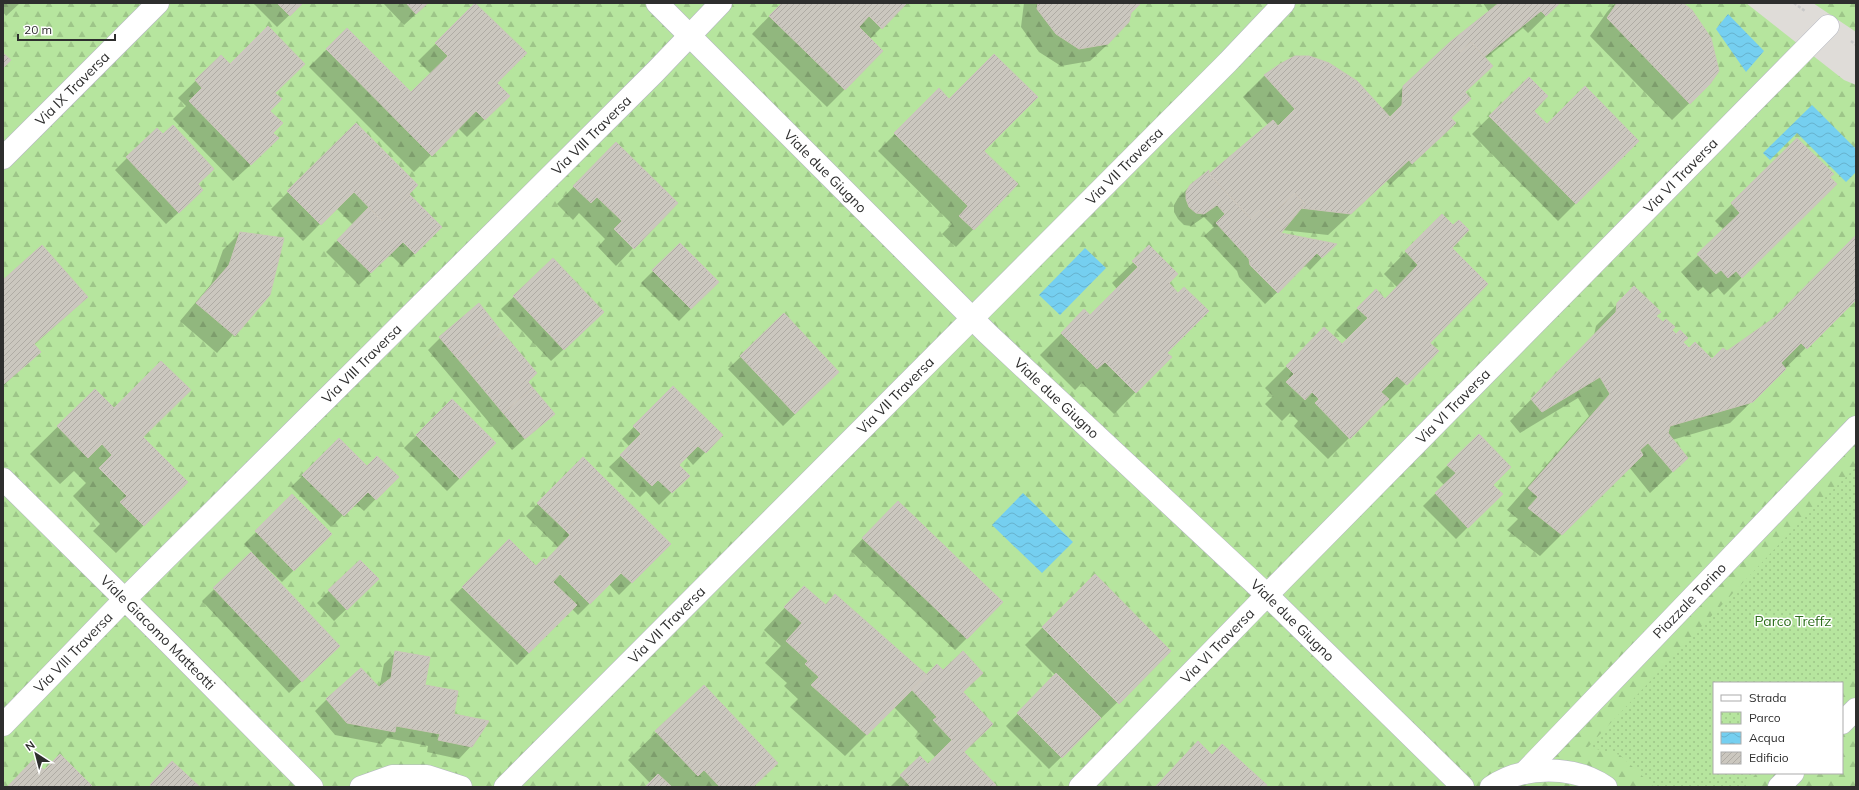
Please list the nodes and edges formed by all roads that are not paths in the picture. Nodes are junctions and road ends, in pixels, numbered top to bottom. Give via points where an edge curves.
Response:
1 (158, 3) edge
2 (657, 3) edge
3 (721, 3) edge
4 (1284, 3) edge
5 (1828, 26) dead end
6 (690, 36) junction
7 (3, 158) edge
8 (972, 318) junction
9 (1856, 427) edge
10 (3, 479) edge
11 (1267, 595) junction
12 (125, 599) junction
13 (1856, 709) edge
14 (1843, 722) edge
15 (3, 725) edge
16 (1524, 773) junction
17 (1792, 774) edge
18 (312, 787) edge
19 (360, 787) edge
20 (461, 787) edge
21 (505, 787) edge
22 (1080, 787) edge
23 (1463, 787) edge
24 (1491, 787) edge
25 (1606, 787) edge
26 (1779, 787) edge

1 - 7 street, Via IX Traversa
2 - 6 street, Viale due Giugno
3 - 6 street, Via VIII Traversa
4 - 8 street, Via VII Traversa
5 - 11 street, Via VI Traversa
6 - 8 street, Viale due Giugno
6 - 12 street, Via VIII Traversa
8 - 11 street, Viale due Giugno
8 - 21 street, Via VII Traversa
9 - 16 street, Piazzale Torino
10 - 12 street, Viale Giacomo Matteotti
11 - 22 street, Via VI Traversa
11 - 23 street, Viale due Giugno
12 - 15 street, Via VIII Traversa
12 - 18 street, Viale Giacomo Matteotti
13 - 14 street
16 - 24 street
16 - 25 street via 1550,770 1576,774
17 - 26 street
19 - 20 street via 392,776 427,776

